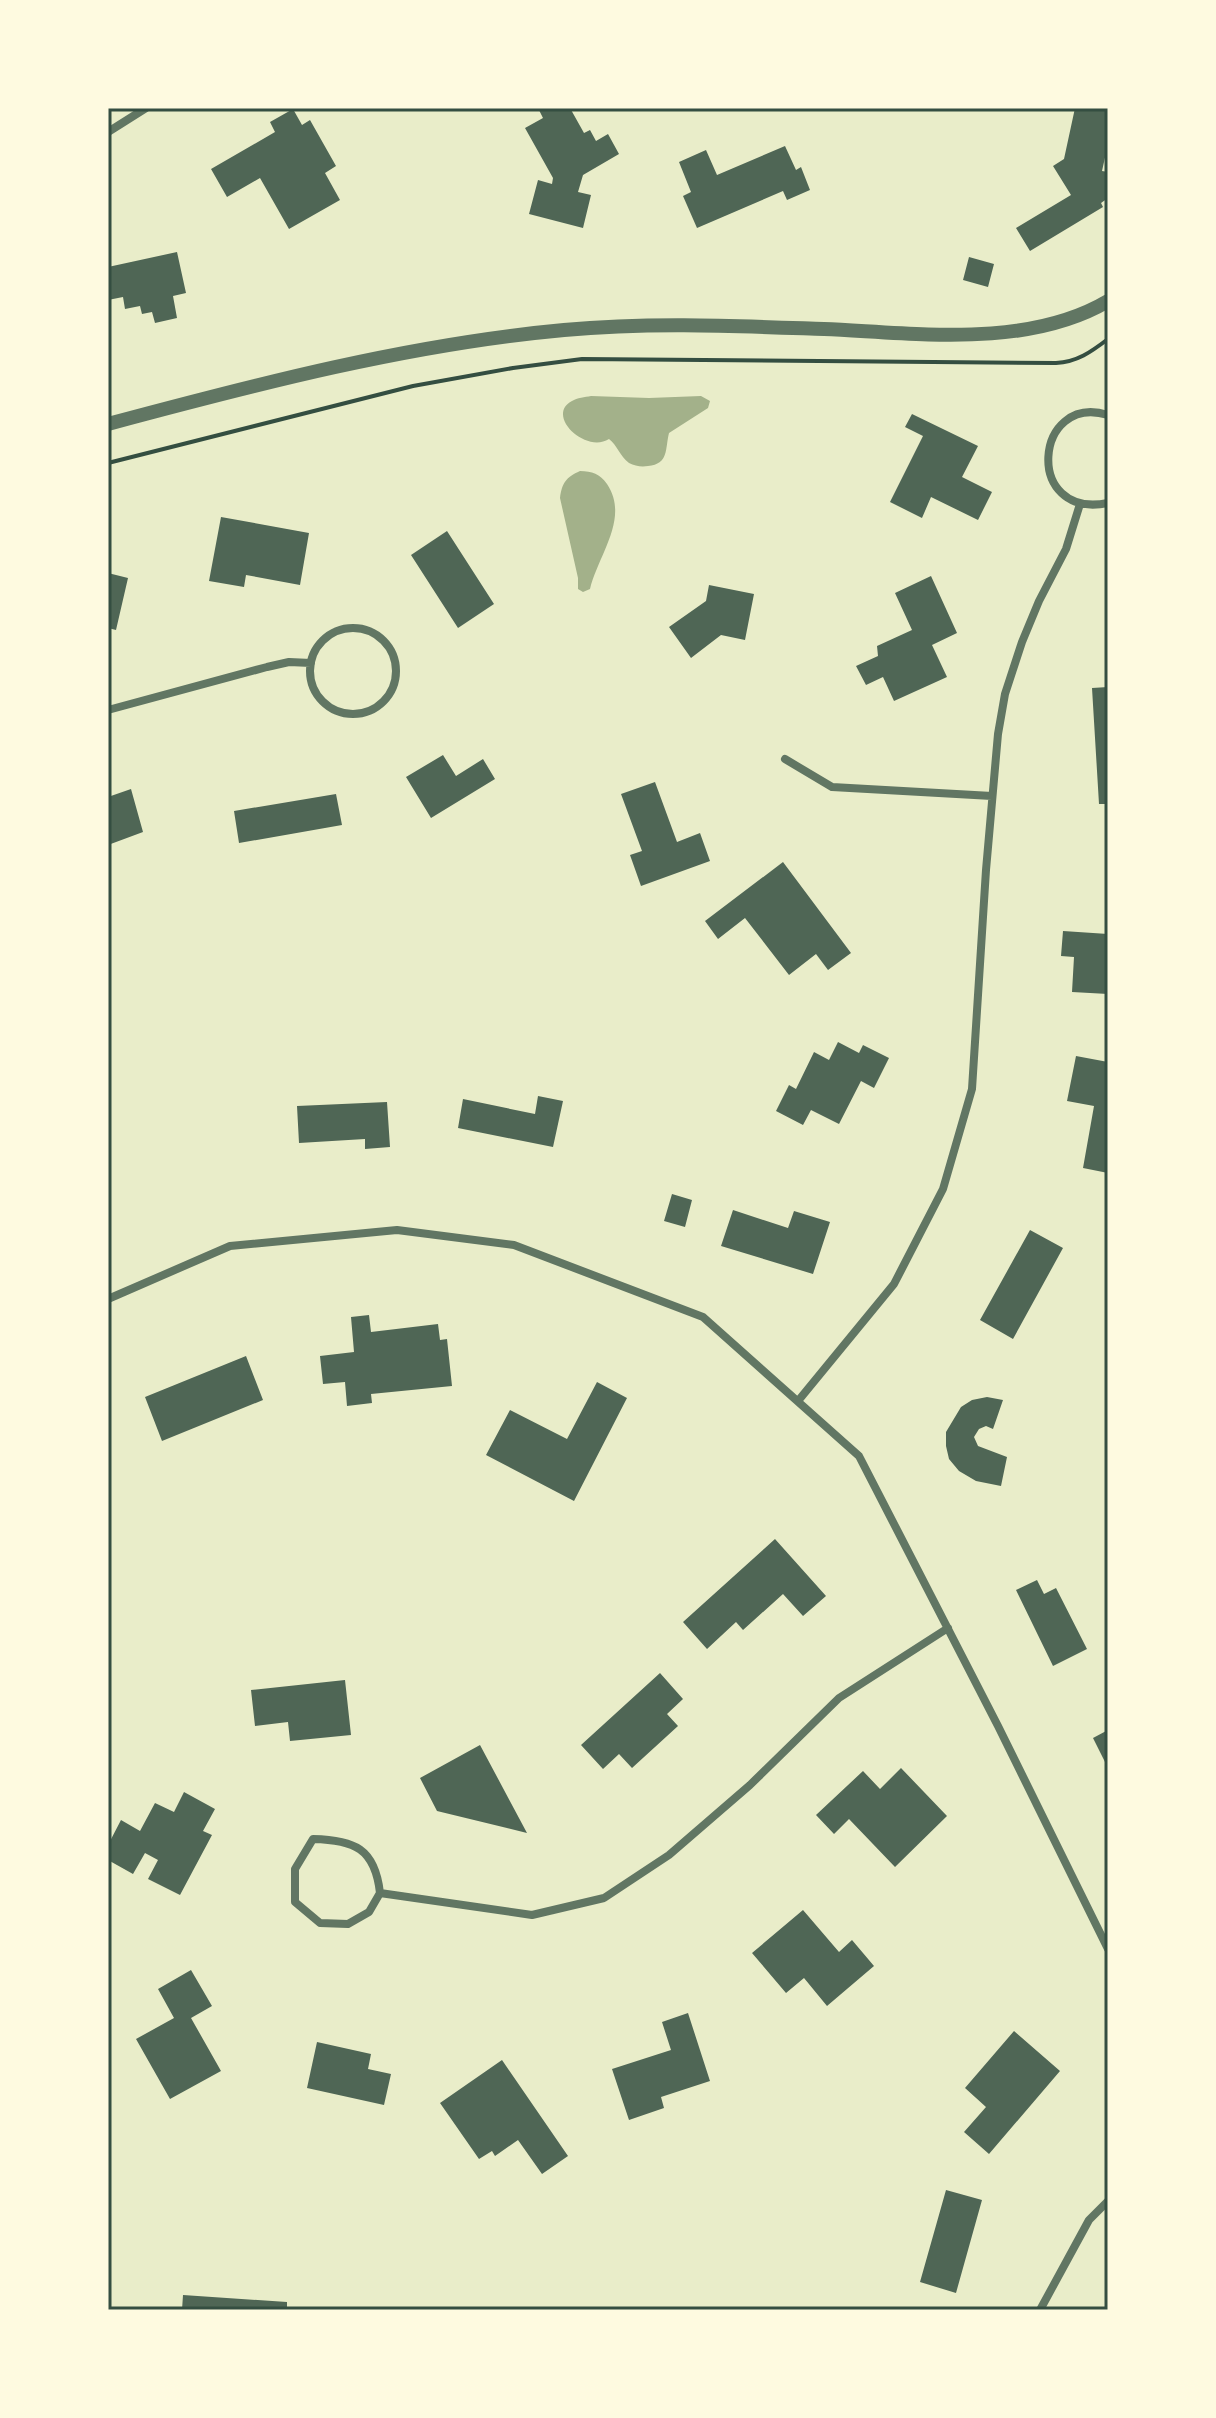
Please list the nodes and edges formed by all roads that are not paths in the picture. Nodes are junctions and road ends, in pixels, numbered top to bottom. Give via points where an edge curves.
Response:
1 (146, 108) edge
2 (108, 132) edge
3 (1108, 301) edge
4 (1108, 415) edge
5 (108, 424) edge
6 (1108, 503) edge
7 (1080, 504) junction
8 (311, 663) junction
9 (108, 710) edge
10 (785, 759) dead end
11 (992, 796) junction
12 (108, 1299) edge
13 (798, 1401) junction
14 (948, 1628) junction
15 (380, 1893) junction
16 (1108, 1949) edge
17 (1108, 2201) edge
18 (1040, 2310) edge

1 - 2 street
3 - 5 street via 1069,320 1006,333 689,325 544,332 251,386
4 - 7 street via 1083,413 1069,419 1049,443 1049,473 1056,487
6 - 7 street
7 - 11 street via 1009,683
8 - 8 street via 315,692 337,712 352,715 380,706 395,680 393,654 385,642 362,629 348,628 324,639
8 - 9 street via 267,667
10 - 11 street via 832,787
11 - 13 street via 972,1089 943,1189 894,1284
12 - 13 street via 230,1246 397,1230 514,1245 703,1317
13 - 14 street via 859,1456
14 - 15 street via 839,1698 669,1855 604,1898 532,1915
14 - 16 street
15 - 15 street via 378,1872 363,1849 336,1840 313,1839 295,1869 295,1902 320,1923 348,1924 369,1912
17 - 18 street via 1089,2220

